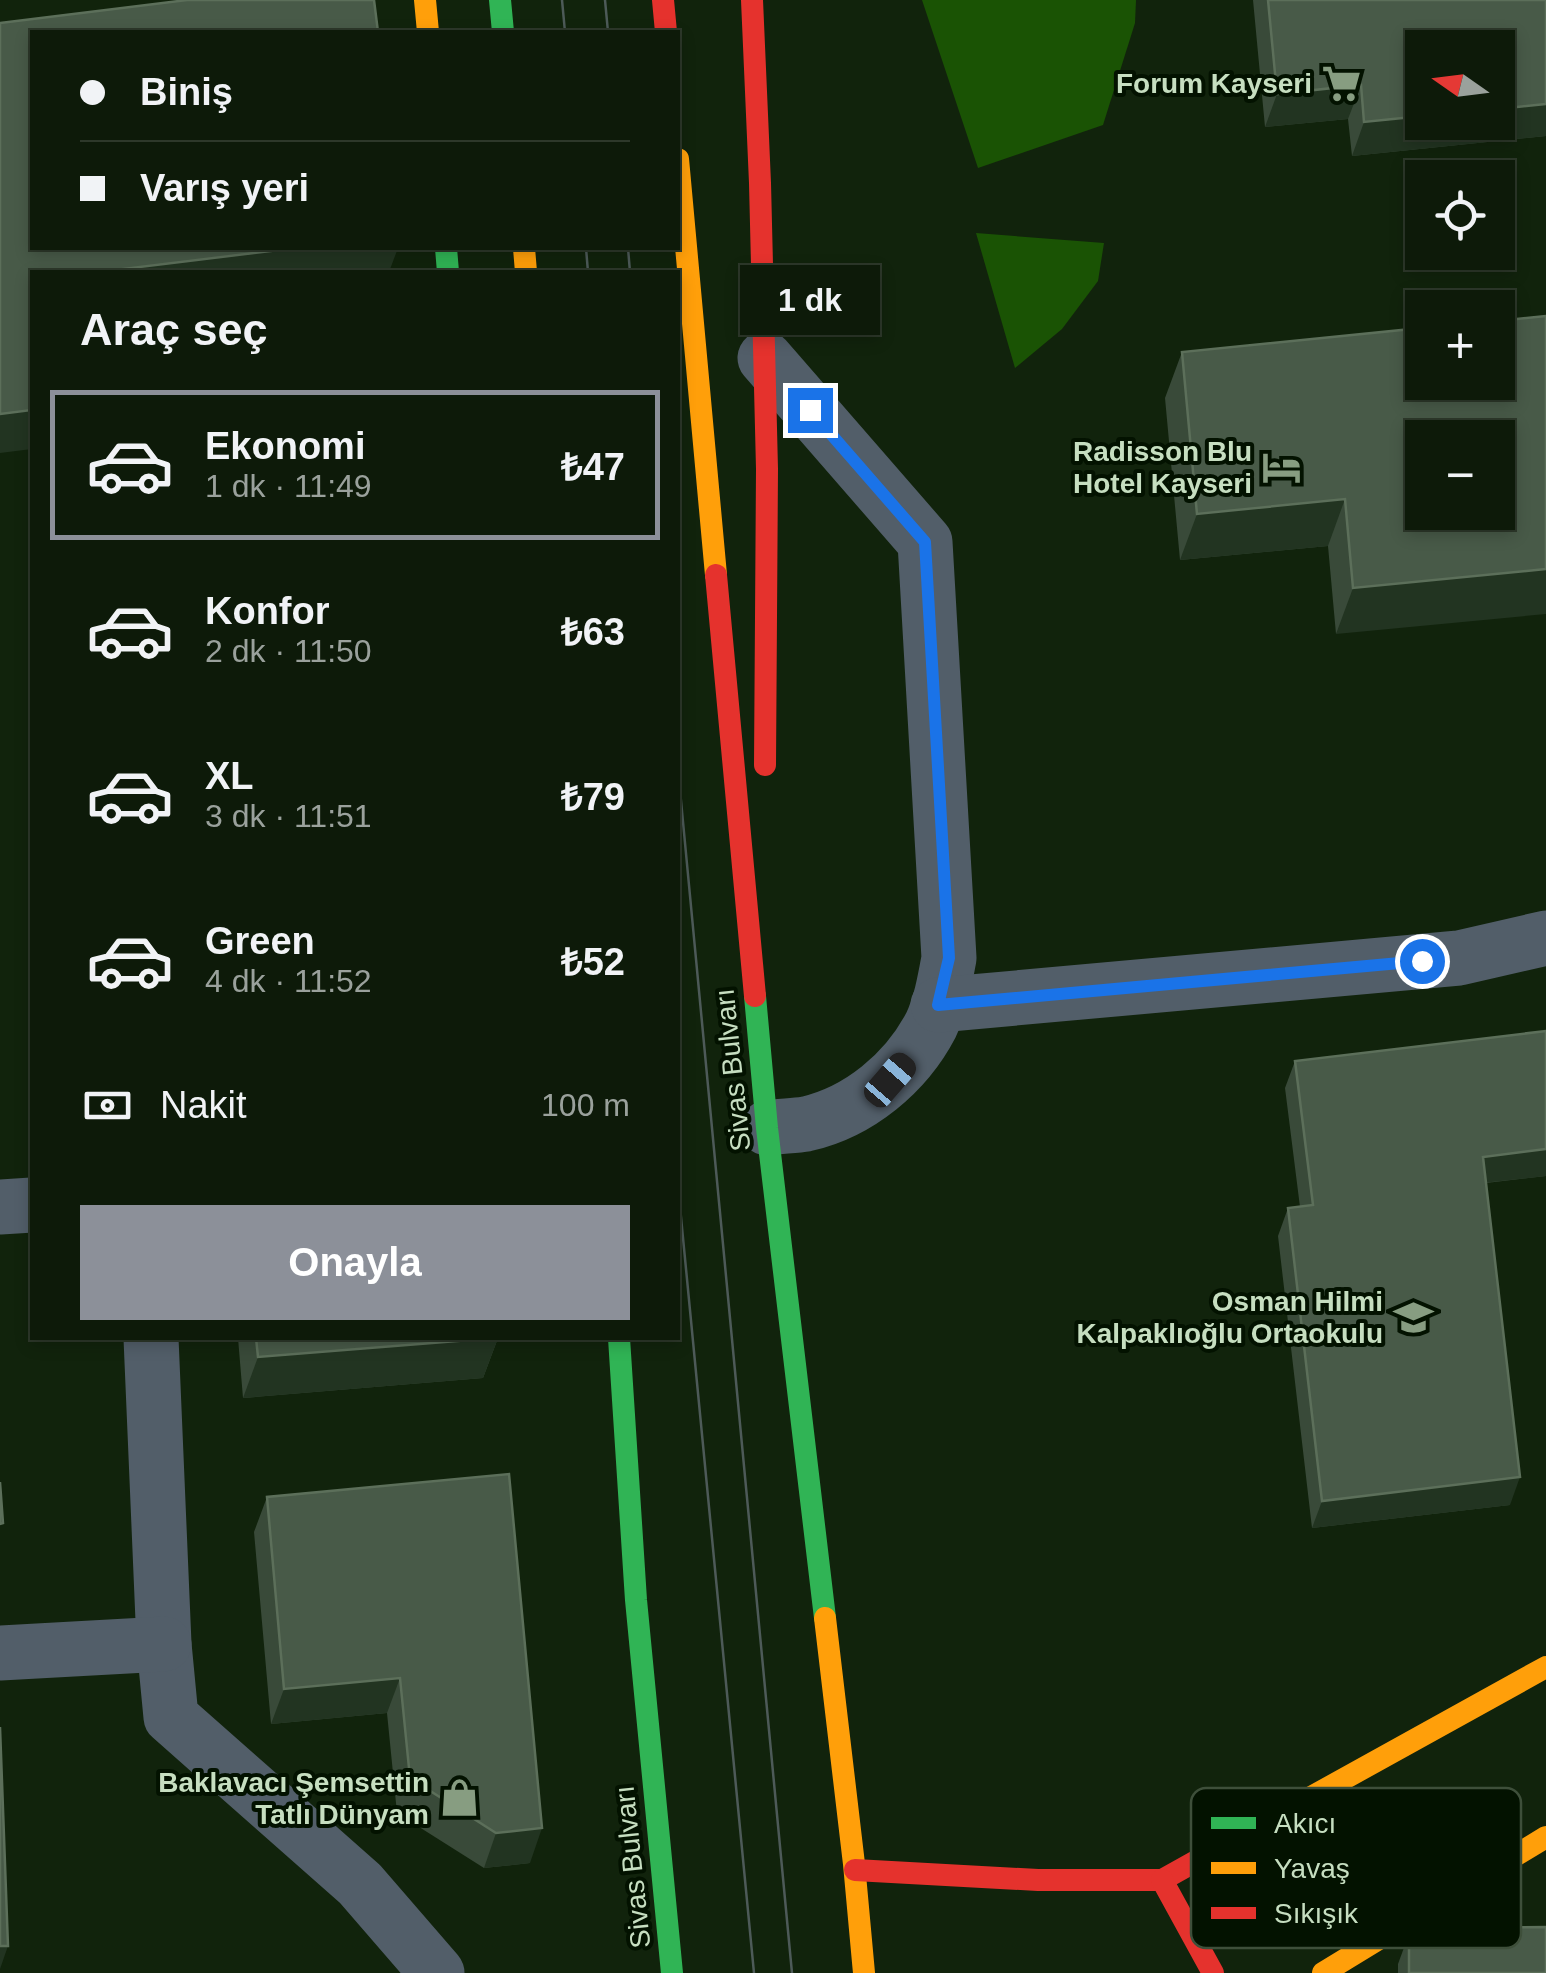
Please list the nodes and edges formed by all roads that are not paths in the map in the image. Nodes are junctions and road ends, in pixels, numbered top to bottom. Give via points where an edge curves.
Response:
1 (425, 0) edge
2 (500, 0) edge
3 (663, 0) edge
4 (752, 0) edge
5 (428, 30) edge
6 (504, 30) edge
7 (666, 30) edge
8 (680, 180) edge
9 (765, 358) junction
10 (766, 793) dead end
11 (766, 872) dead end
12 (1546, 938) edge
13 (938, 1005) junction
14 (768, 1128) junction
15 (30, 1206) edge
16 (0, 1207) edge
17 (151, 1340) edge
18 (619, 1340) edge
19 (164, 1644) junction
20 (0, 1653) edge
21 (1546, 1666) edge
22 (1327, 1788) edge
23 (1546, 1837) edge
24 (1521, 1852) edge
25 (1191, 1864) edge
26 (855, 1870) junction
27 (1162, 1880) junction
28 (1191, 1933) edge
29 (1199, 1948) edge
30 (1365, 1948) edge
31 (437, 1973) edge
32 (672, 1973) edge
33 (864, 1973) edge
34 (1213, 1973) edge
35 (1324, 1973) edge

1 - 5 main road
2 - 6 main road
3 - 7 main road
4 - 9 main road
8 - 14 main road, Sivas Bulvarı
9 - 10 main road
9 - 13 street via 925,542 949,958
11 - 14 main road
12 - 13 street via 1459,958
13 - 14 street via 912,1054 864,1099 806,1124
14 - 26 main road, Sivas Bulvarı
15 - 16 street
17 - 19 street
18 - 32 main road, Sivas Bulvarı
19 - 20 street
19 - 31 street via 171,1718 360,1884
21 - 22 main road
23 - 24 main road
25 - 27 main road
26 - 27 main road
26 - 33 main road, Sivas Bulvarı
27 - 28 main road
29 - 34 main road
30 - 35 main road

